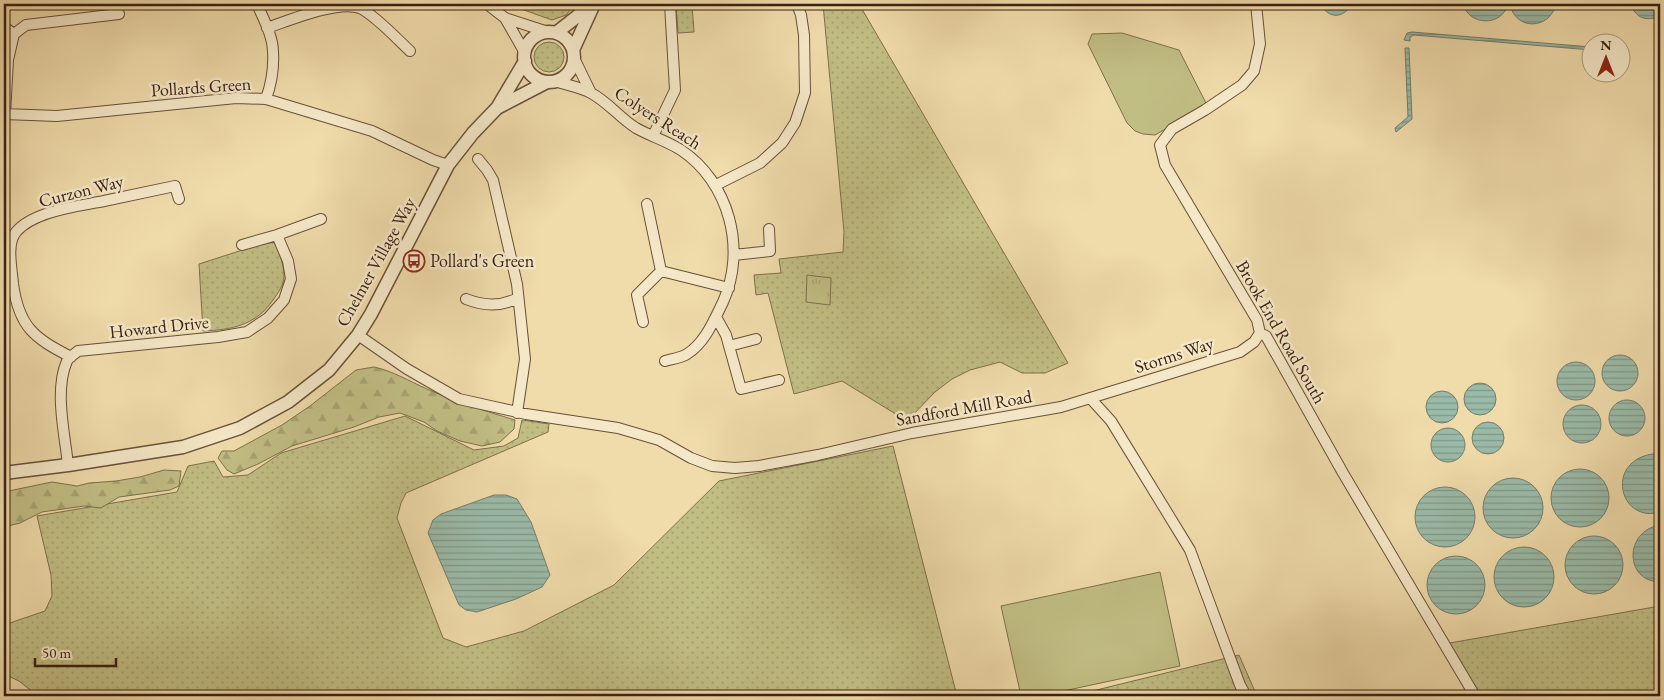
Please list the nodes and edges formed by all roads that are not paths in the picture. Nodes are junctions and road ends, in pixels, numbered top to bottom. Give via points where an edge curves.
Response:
1 (257, 4) edge
2 (347, 4) edge
3 (487, 4) edge
4 (594, 4) edge
5 (670, 4) edge
6 (796, 4) edge
7 (1256, 4) edge
8 (119, 14) dead end
9 (505, 18) junction
10 (4, 27) edge
11 (267, 28) junction
12 (552, 33) junction
13 (14, 34) junction
14 (410, 51) dead end
15 (573, 54) junction
16 (525, 57) junction
17 (551, 81) junction
18 (591, 93) junction
19 (266, 99) junction
20 (497, 108) junction
21 (4, 114) edge
22 (653, 136) junction
23 (478, 159) dead end
24 (448, 165) junction
25 (716, 185) junction
26 (179, 199) dead end
27 (647, 204) dead end
28 (321, 219) dead end
29 (769, 229) dead end
30 (277, 235) junction
31 (242, 245) dead end
32 (734, 255) junction
33 (661, 270) junction
34 (729, 288) junction
35 (518, 298) junction
36 (466, 299) dead end
37 (716, 317) junction
38 (643, 322) dead end
39 (1260, 333) junction
40 (358, 336) junction
41 (756, 339) dead end
42 (729, 346) junction
43 (70, 357) junction
44 (665, 361) dead end
45 (779, 380) dead end
46 (1091, 399) junction
47 (517, 413) junction
48 (68, 465) junction
49 (4, 473) edge
50 (1246, 696) edge
51 (1475, 696) edge

1 - 11 street
2 - 11 street
2 - 14 street via 361,9
3 - 9 street
4 - 12 street, Chelmer Village Way
4 - 15 street, Chelmer Village Way
5 - 22 street via 675,90
6 - 25 street via 802,15 805,94 795,123 782,143 760,163
7 - 39 street, Brook End Road South via 1260,44 1254,71 1242,85 1172,129 1160,145 1165,165 1257,320
8 - 13 street via 26,25
9 - 12 street
9 - 16 street
10 - 13 street
11 - 19 street via 274,51
12 - 15 street via 569,42
12 - 16 street, Chelmer Village Way via 533,38 527,45
13 - 21 street via 8,60
15 - 17 street, Chelmer Village Way via 568,72
15 - 18 street, Colyers Reach
16 - 17 street via 532,75 539,80
16 - 20 street, Chelmer Village Way
17 - 18 street, Colyers Reach
17 - 20 street, Chelmer Village Way
18 - 22 street, Colyers Reach via 636,128
19 - 21 street, Pollards Green via 236,98 57,116
19 - 24 street, Pollards Green via 372,130
20 - 24 street, Chelmer Village Way
22 - 25 street, Colyers Reach via 680,149 699,164
23 - 35 street via 493,180
24 - 40 street, Chelmer Village Way
25 - 32 street, Colyers Reach via 732,230
26 - 43 street, Curzon Way via 175,186 52,212 30,221 15,233 9,252 18,309 28,329
27 - 33 street
28 - 30 street
29 - 32 street via 770,251
30 - 31 street
30 - 43 street, Howard Drive via 292,279 284,300 268,318 247,332 78,351
32 - 34 street, Colyers Reach
33 - 34 street
33 - 38 street via 637,295
34 - 37 street, Colyers Reach
35 - 36 street via 490,305
35 - 47 street via 525,359
37 - 42 street
37 - 44 street, Colyers Reach via 702,342 687,354
39 - 46 street, Storms Way via 1240,352
39 - 51 street, Brook End Road South via 1266,336
40 - 47 street, Sandford Mill Road via 459,399
40 - 48 street, Chelmer Village Way via 315,381 288,402 240,428 183,447
41 - 42 street
42 - 45 street via 741,389
43 - 48 street via 62,381 60,405
46 - 47 street, Sandford Mill Road via 876,440 801,458 735,468 712,466 690,458 659,440 618,428
46 - 50 street via 1111,421 1190,550
48 - 49 street, Chelmer Village Way

